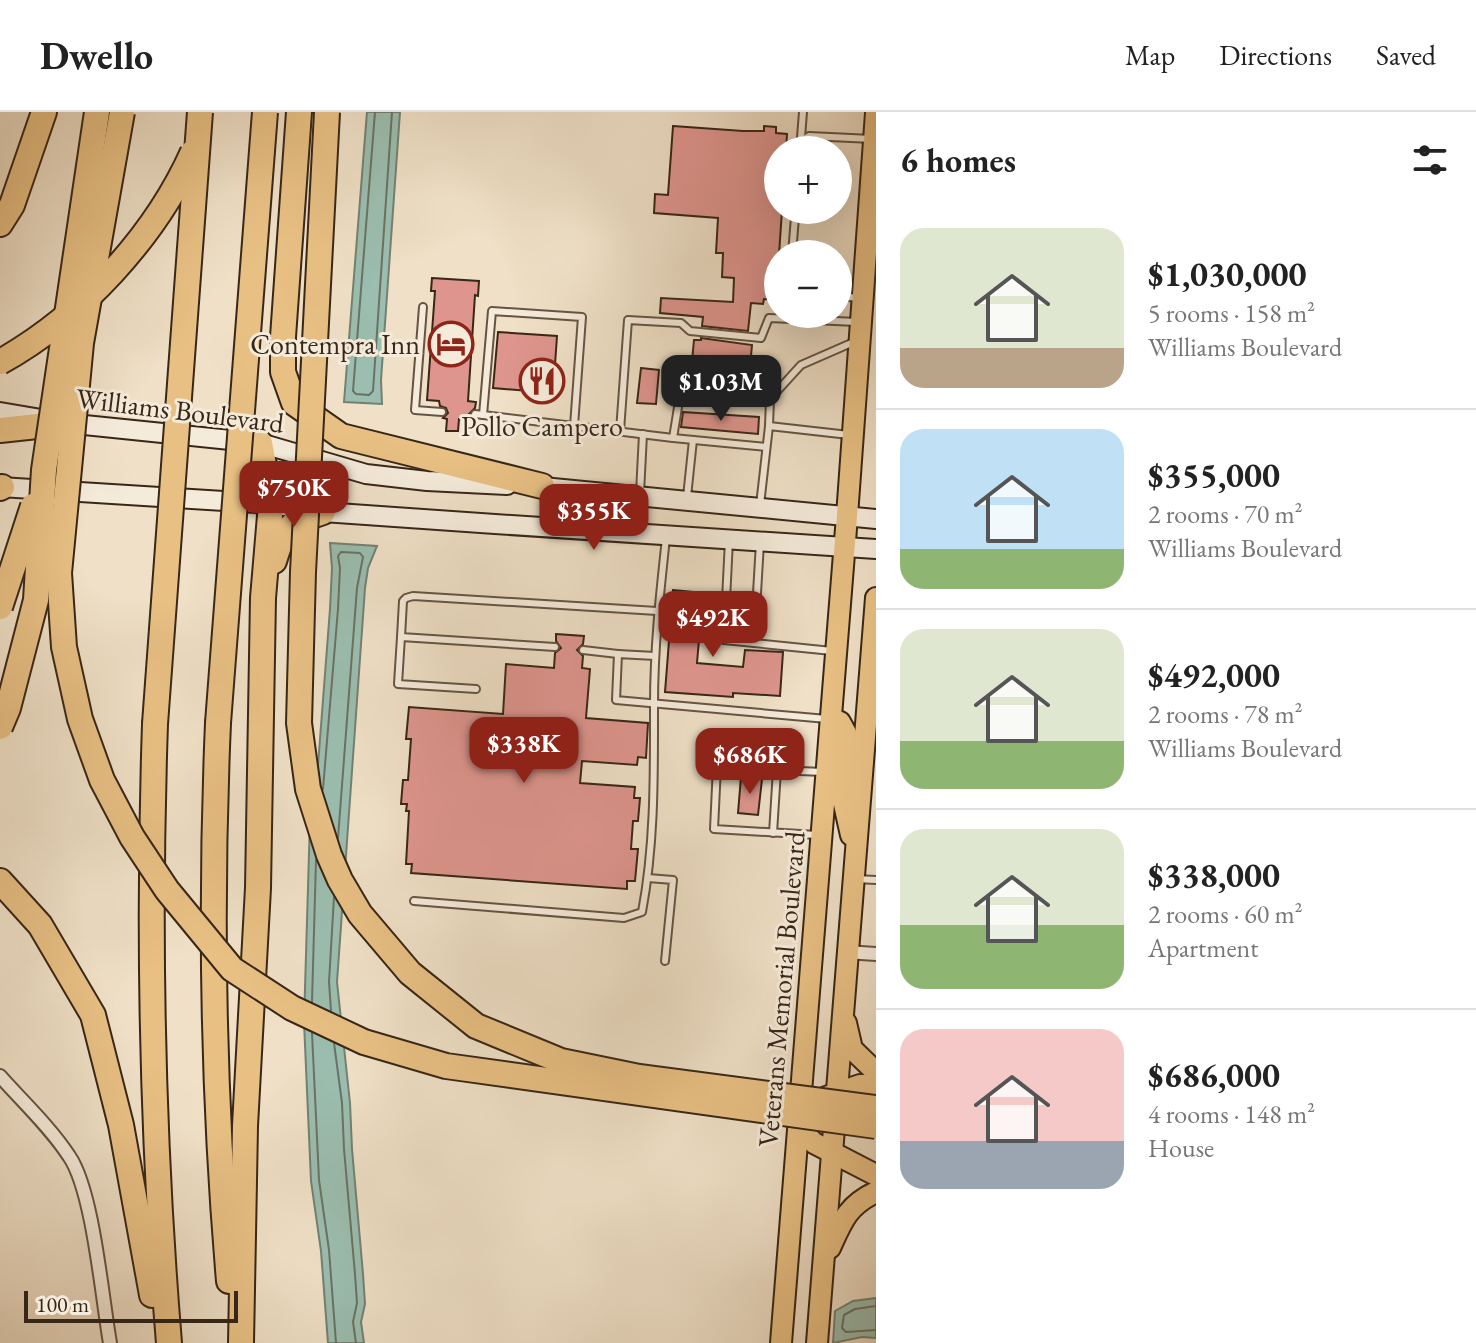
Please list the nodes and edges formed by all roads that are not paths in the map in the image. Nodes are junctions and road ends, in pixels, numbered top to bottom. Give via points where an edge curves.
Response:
1 (44, 112) edge
2 (97, 112) edge
3 (122, 112) edge
4 (200, 112) edge
5 (210, 112) edge
6 (265, 112) edge
7 (299, 112) edge
8 (327, 112) edge
9 (803, 112) edge
10 (876, 113) edge
11 (801, 136) edge
12 (852, 138) edge
13 (874, 139) junction
14 (0, 224) edge
15 (868, 231) junction
16 (876, 251) edge
17 (852, 297) edge
18 (863, 298) junction
19 (423, 307) dead end
20 (860, 331) junction
21 (0, 362) edge
22 (770, 399) junction
23 (0, 412) edge
24 (442, 412) dead end
25 (475, 414) dead end
26 (483, 415) junction
27 (65, 423) junction
28 (574, 426) junction
29 (769, 426) junction
30 (0, 430) edge
31 (620, 431) junction
32 (643, 434) junction
33 (853, 435) junction
34 (673, 438) junction
35 (693, 440) junction
36 (260, 443) junction
37 (766, 447) junction
38 (44, 470) junction
39 (542, 486) junction
40 (1, 487) edge
41 (640, 496) junction
42 (686, 500) junction
43 (271, 504) junction
44 (760, 508) junction
45 (323, 512) junction
46 (847, 516) junction
47 (876, 519) edge
48 (667, 535) junction
49 (729, 539) junction
50 (760, 541) junction
51 (844, 547) junction
52 (876, 549) edge
53 (263, 598) junction
54 (876, 598) edge
55 (0, 607) edge
56 (657, 611) junction
57 (401, 637) junction
58 (754, 643) junction
59 (555, 647) dead end
60 (583, 650) dead end
61 (874, 650) edge
62 (836, 652) junction
63 (618, 654) junction
64 (655, 656) junction
65 (873, 684) edge
66 (476, 689) dead end
67 (654, 703) junction
68 (831, 719) junction
69 (0, 727) edge
70 (870, 753) edge
71 (744, 768) dead end
72 (754, 768) dead end
73 (777, 770) junction
74 (826, 773) junction
75 (773, 833) junction
76 (821, 835) junction
77 (855, 855) junction
78 (648, 878) junction
79 (853, 878) junction
80 (876, 880) edge
81 (0, 881) edge
82 (414, 901) dead end
83 (846, 952) junction
84 (876, 954) edge
85 (665, 961) dead end
86 (842, 1008) junction
87 (876, 1072) edge
88 (0, 1076) edge
89 (876, 1085) edge
90 (836, 1092) junction
91 (876, 1108) edge
92 (798, 1118) junction
93 (876, 1126) edge
94 (832, 1153) junction
95 (876, 1175) edge
96 (876, 1192) edge
97 (823, 1262) junction
98 (781, 1341) edge
99 (110, 1343) edge
100 (161, 1343) edge
101 (169, 1343) edge
102 (234, 1343) edge
103 (241, 1343) edge
104 (817, 1343) edge

1 - 14 highway via 12,205
2 - 38 highway, bridge
3 - 93 highway, bridge via 81,343 59,573 64,647 80,719 102,780 167,890 232,969 292,1008 364,1042 446,1066
4 - 101 highway, bridge via 155,724 150,968
5 - 21 highway, bridge via 163,206 123,259 67,315
6 - 102 highway, bridge via 213,843 220,1181
7 - 39 highway via 283,337 283,372 294,403 341,436
8 - 91 highway, bridge via 299,723 308,789 340,880 360,914 410,973 476,1026 561,1061 639,1077
9 - 11 lane
10 - 13 main road, Veterans Memorial Boulevard
12 - 13 lane
13 - 15 main road, Veterans Memorial Boulevard
15 - 16 main road
15 - 18 main road, Veterans Memorial Boulevard
17 - 18 lane
18 - 20 main road, Veterans Memorial Boulevard
19 - 24 lane via 415,410
20 - 22 lane via 801,365
20 - 31 lane via 769,318 761,338 690,331 681,323 628,320
20 - 33 main road, Veterans Memorial Boulevard
22 - 29 lane
22 - 34 lane via 680,395
23 - 27 main road, Williams Boulevard
25 - 26 lane
26 - 28 lane
26 - 28 lane via 492,311 582,317
27 - 30 highway
27 - 36 main road, Williams Boulevard
28 - 31 lane
29 - 33 lane
29 - 37 lane
31 - 32 lane
32 - 34 lane
32 - 41 lane
33 - 46 main road, Veterans Memorial Boulevard
34 - 35 lane
35 - 37 lane
35 - 42 lane
36 - 39 main road, Williams Boulevard via 366,474
36 - 43 highway
37 - 44 lane
38 - 55 highway, bridge
38 - 69 highway, bridge via 36,600
39 - 41 main road, Williams Boulevard
40 - 43 main road
41 - 42 main road, Williams Boulevard
42 - 44 main road, Williams Boulevard
43 - 45 main road
43 - 53 highway
44 - 46 main road, Williams Boulevard
45 - 48 main road
45 - 53 highway via 295,521 282,535
46 - 47 main road, Williams Boulevard
46 - 51 main road, Veterans Memorial Boulevard
48 - 49 main road
48 - 56 lane
49 - 50 main road
49 - 58 lane via 724,640
50 - 51 main road
50 - 58 lane
51 - 52 main road
51 - 62 main road, Veterans Memorial Boulevard
53 - 103 highway
54 - 61 main road
56 - 57 lane via 413,596 403,601
56 - 64 lane
57 - 59 lane
57 - 66 lane via 398,684
58 - 62 lane
60 - 63 lane
61 - 65 main road
62 - 68 main road, Veterans Memorial Boulevard
63 - 64 lane
63 - 67 lane via 616,700
64 - 67 lane
65 - 70 main road
67 - 68 lane
67 - 78 lane
68 - 74 main road, Veterans Memorial Boulevard
68 - 77 main road via 846,733 842,795
70 - 77 main road
71 - 75 lane via 717,766 714,829
72 - 73 lane
73 - 74 lane
73 - 75 lane
74 - 76 main road, Veterans Memorial Boulevard
75 - 76 lane
76 - 92 main road, Veterans Memorial Boulevard
77 - 79 main road
78 - 82 lane via 642,912 624,918
78 - 85 lane via 673,880
79 - 80 lane
79 - 83 main road
81 - 100 highway via 40,925 93,1015 121,1125
83 - 84 street
83 - 86 main road
86 - 87 main road via 852,1049
86 - 90 main road
88 - 99 street via 70,1156 79,1174
89 - 90 main road
90 - 92 main road
90 - 94 main road
92 - 94 main road via 814,1143
92 - 98 main road, Veterans Memorial Boulevard
94 - 95 main road
94 - 97 main road
96 - 97 main road via 844,1216
97 - 104 main road

